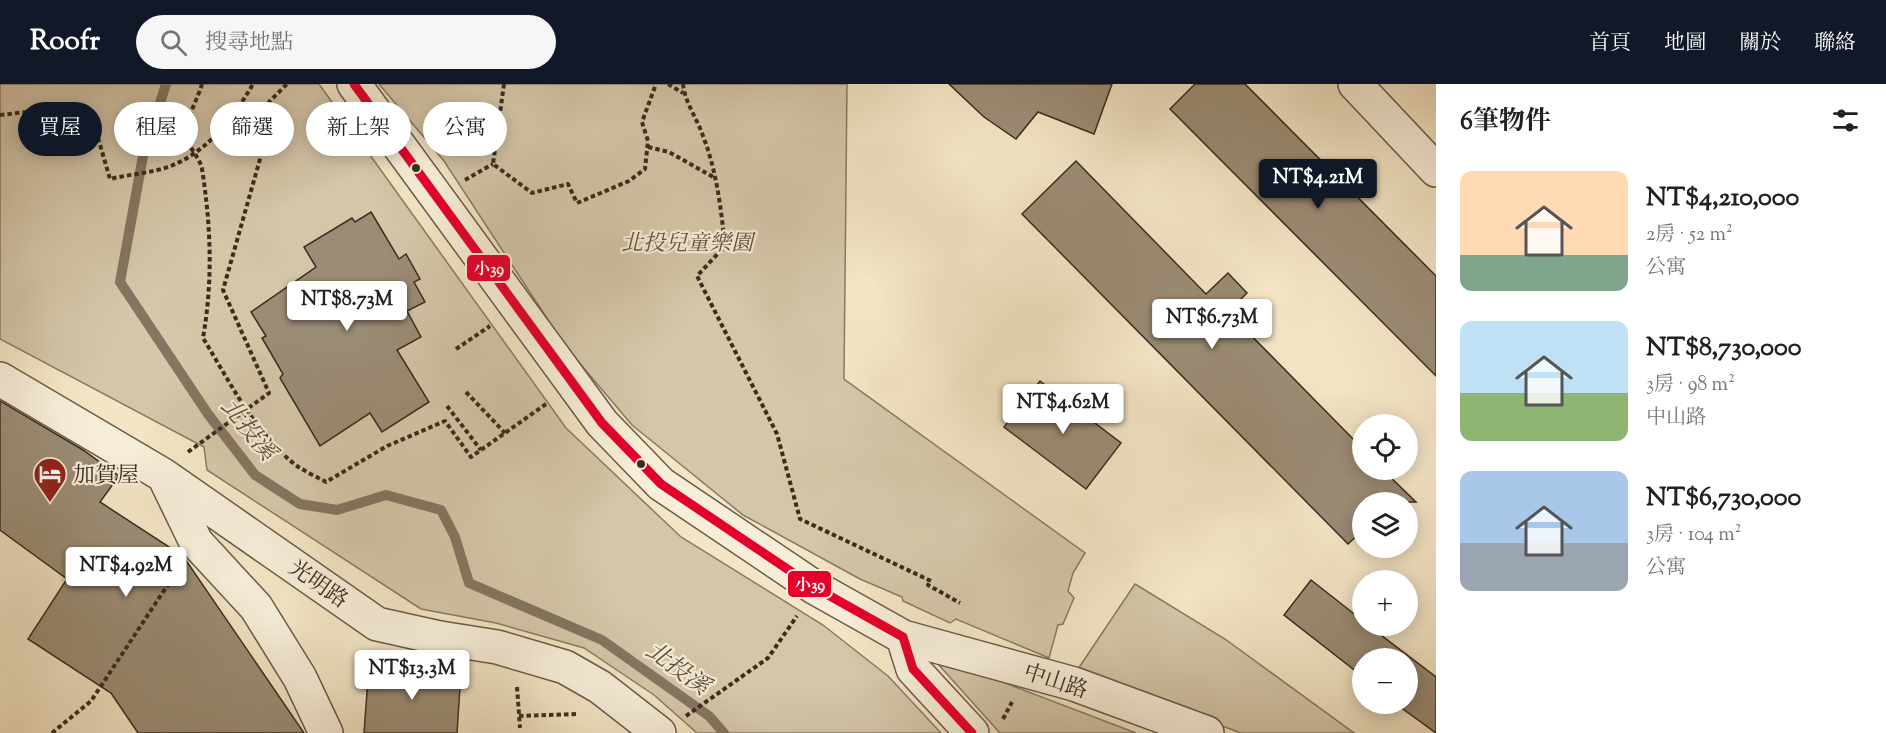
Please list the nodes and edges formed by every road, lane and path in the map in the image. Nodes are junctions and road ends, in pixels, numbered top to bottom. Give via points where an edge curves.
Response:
1 (202, 84) edge
2 (253, 84) edge
3 (287, 84) edge
4 (354, 84) edge
5 (504, 84) edge
6 (656, 84) edge
7 (668, 84) edge
8 (683, 84) edge
9 (1367, 88) edge
10 (684, 93) junction
11 (196, 102) edge
12 (0, 115) edge
13 (648, 147) junction
14 (198, 151) edge
15 (192, 156) edge
16 (195, 156) edge
17 (1436, 170) edge
18 (716, 178) junction
19 (493, 324) dead end
20 (456, 349) dead end
21 (0, 379) edge
22 (466, 392) dead end
23 (550, 401) dead end
24 (447, 406) dead end
25 (247, 410) junction
26 (505, 433) junction
27 (198, 444) dead end
28 (481, 450) junction
29 (163, 475) junction
30 (196, 542) junction
31 (960, 603) dead end
32 (803, 608) dead end
33 (903, 637) junction
34 (600, 687) junction
35 (519, 716) dead end
36 (671, 725) edge
37 (52, 733) edge
38 (326, 733) edge
39 (972, 733) edge
40 (1207, 733) edge

1 - 11 path
2 - 14 path via 235,116
3 - 25 path via 269,102 262,152 223,290 269,393
4 - 33 street, 中山路 via 602,423 661,484 814,587
5 - 13 path via 493,164 532,193 568,184 577,203 630,181 645,169
6 - 13 path via 642,122
7 - 10 path
8 - 10 path
9 - 17 street
10 - 18 path
12 - 15 path via 52,109 58,125 94,124 110,179 171,166
13 - 18 path via 669,152
16 - 25 path via 201,165 210,243 210,294 203,338
18 - 31 path via 725,246 697,276 777,434 800,519 931,581 928,585
19 - 20 path
21 - 29 street, 光明路
22 - 26 path
23 - 26 path
24 - 28 path
25 - 27 path
25 - 28 path via 298,467 326,482 387,446 445,421 471,457
26 - 28 path
29 - 30 street
29 - 34 street, 光明路 via 377,624 505,649 565,666
30 - 37 path via 91,701
30 - 38 street via 256,607 300,678
32 - 36 path via 768,658
33 - 39 street via 914,669
33 - 40 street, 中山路 via 1074,684
34 - 35 path via 582,714
34 - 36 street, 光明路

